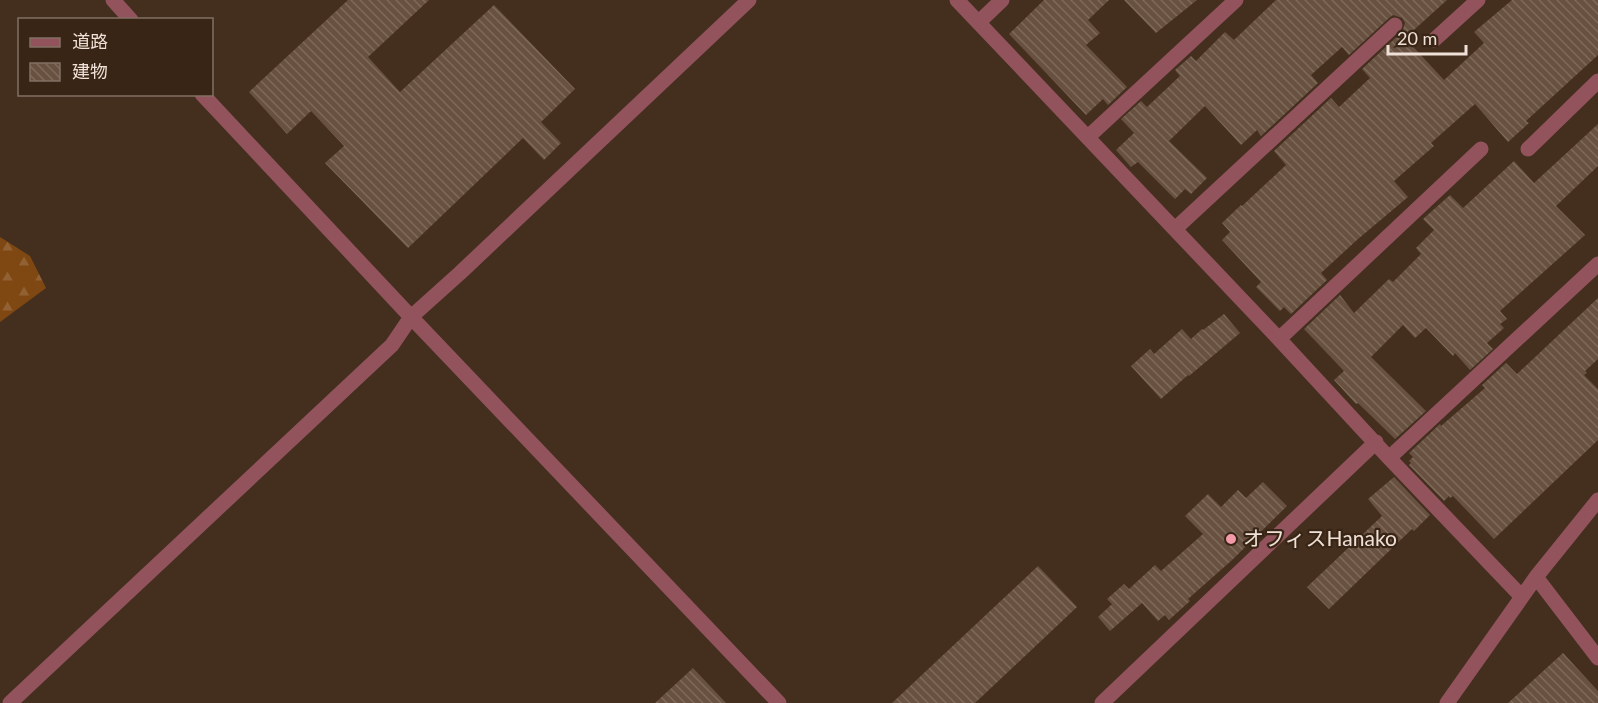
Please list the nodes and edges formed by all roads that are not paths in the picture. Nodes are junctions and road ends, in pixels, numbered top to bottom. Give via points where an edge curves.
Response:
1 (113, 0) edge
2 (749, 0) edge
3 (957, 0) edge
4 (1002, 0) edge
5 (1236, 0) edge
6 (1478, 0) edge
7 (129, 18) edge
8 (979, 22) junction
9 (1395, 25) dead end
10 (1434, 40) dead end
11 (1598, 81) edge
12 (204, 96) edge
13 (1088, 137) junction
14 (1481, 149) dead end
15 (1528, 149) dead end
16 (1175, 230) junction
17 (1598, 264) edge
18 (411, 317) junction
19 (1279, 339) junction
20 (1376, 442) junction
21 (1389, 458) junction
22 (1598, 500) edge
23 (1536, 577) junction
24 (1522, 597) junction
25 (1598, 658) edge
26 (10, 703) edge
27 (779, 703) edge
28 (1102, 703) edge
29 (1447, 703) edge

1 - 7 street
2 - 18 street
3 - 8 street
4 - 8 street
5 - 13 street
6 - 10 street
8 - 13 street
9 - 16 street
11 - 15 street
12 - 18 street
13 - 16 street
14 - 19 street
16 - 19 street
17 - 21 street
18 - 26 street via 392,345
18 - 27 street
19 - 20 street
20 - 21 street
20 - 28 street
21 - 24 street
22 - 23 street
23 - 24 street
23 - 25 street
24 - 29 street

